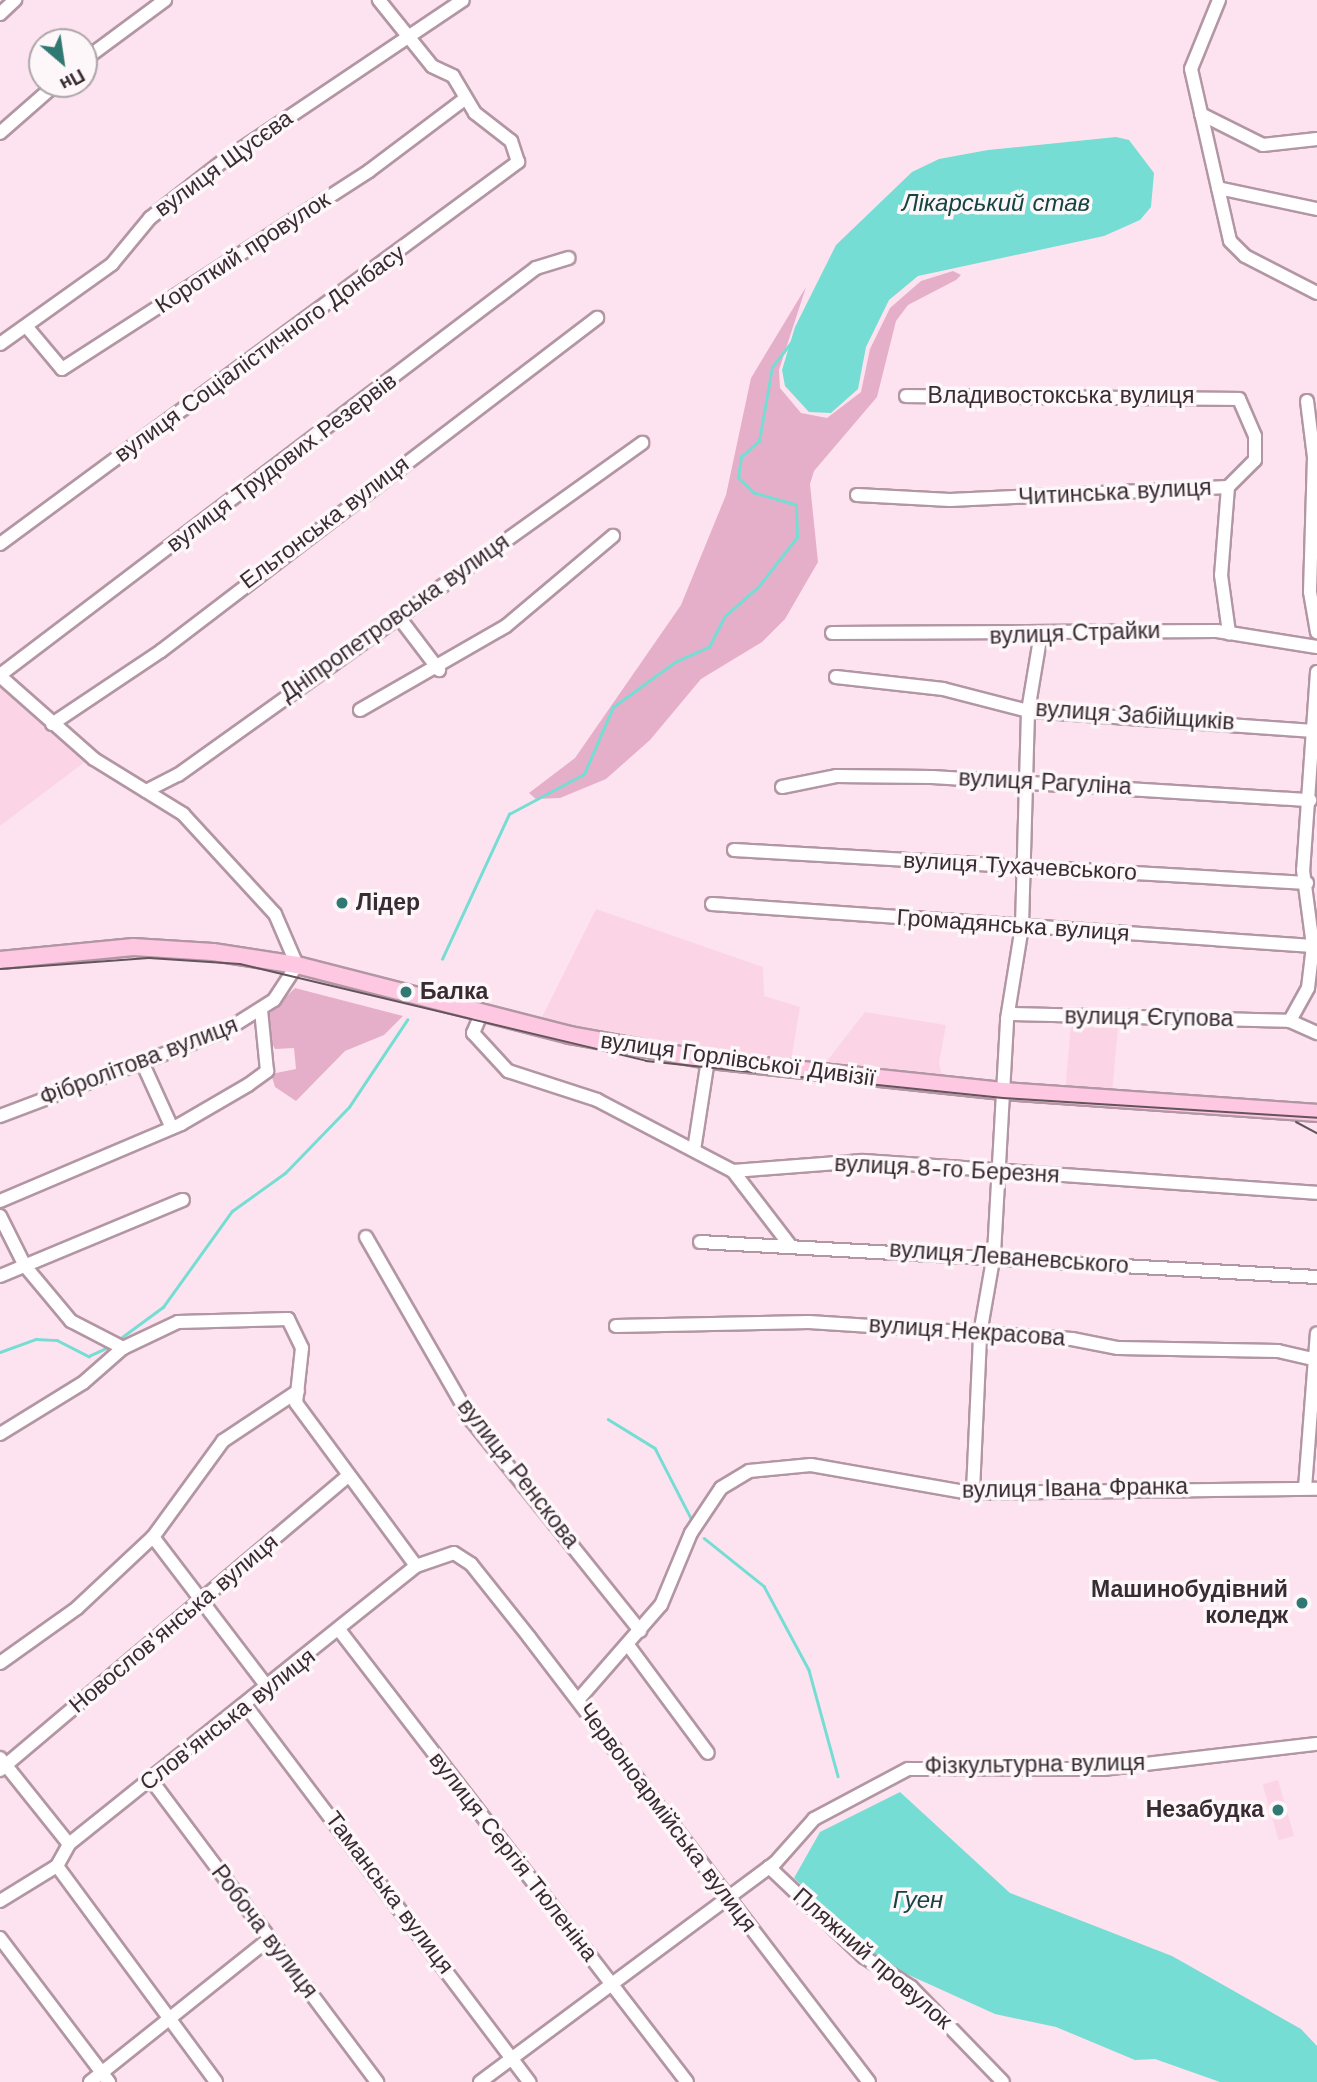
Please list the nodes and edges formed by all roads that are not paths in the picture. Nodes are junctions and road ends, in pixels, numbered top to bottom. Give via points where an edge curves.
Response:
1 (165, 0) edge
2 (379, 0) edge
3 (463, 0) edge
4 (1219, 0) edge
5 (11, 1) edge
6 (0, 14) edge
7 (407, 35) junction
8 (98, 50) edge
9 (40, 98) edge
10 (466, 98) junction
11 (1201, 114) junction
12 (0, 133) edge
13 (1317, 139) edge
14 (1218, 188) junction
15 (1317, 209) edge
16 (568, 258) dead end
17 (1317, 293) edge
18 (597, 318) dead end
19 (26, 326) junction
20 (0, 344) edge
21 (906, 396) dead end
22 (1307, 401) dead end
23 (642, 443) dead end
24 (1228, 487) junction
25 (857, 495) dead end
26 (612, 536) dead end
27 (0, 544) edge
28 (398, 616) junction
29 (1317, 632) edge
30 (832, 633) dead end
31 (1041, 633) junction
32 (1228, 633) junction
33 (1317, 647) edge
34 (439, 670) junction
35 (1317, 673) edge
36 (0, 676) edge
37 (836, 677) dead end
38 (360, 710) dead end
39 (1028, 710) junction
40 (52, 724) junction
41 (1311, 731) junction
42 (1028, 781) junction
43 (782, 787) dead end
44 (146, 791) junction
45 (1310, 800) junction
46 (734, 850) dead end
47 (1023, 867) junction
48 (1307, 883) junction
49 (712, 904) dead end
50 (1022, 926) junction
51 (1313, 946) junction
52 (0, 960) edge
53 (297, 965) junction
54 (261, 1010) junction
55 (482, 1012) junction
56 (1008, 1014) junction
57 (1290, 1021) junction
58 (1317, 1032) edge
59 (708, 1060) junction
60 (142, 1062) junction
61 (1004, 1091) junction
62 (1317, 1113) edge
63 (0, 1116) edge
64 (172, 1128) junction
65 (694, 1150) junction
66 (733, 1171) junction
67 (998, 1172) junction
68 (1317, 1193) edge
69 (183, 1200) dead end
70 (0, 1201) edge
71 (0, 1216) edge
72 (366, 1237) dead end
73 (700, 1242) dead end
74 (789, 1244) junction
75 (994, 1254) junction
76 (25, 1266) junction
77 (0, 1276) edge
78 (1317, 1277) edge
79 (616, 1326) dead end
80 (980, 1334) junction
81 (1317, 1334) edge
82 (116, 1346) junction
83 (1315, 1359) edge
84 (298, 1391) junction
85 (0, 1434) edge
86 (347, 1477) junction
87 (1311, 1488) edge
88 (973, 1491) junction
89 (153, 1537) junction
90 (463, 1557) joint
91 (416, 1566) junction
92 (204, 1600) junction
93 (340, 1631) junction
94 (640, 1631) junction
95 (628, 1645) junction
96 (0, 1662) edge
97 (268, 1688) junction
98 (578, 1700) junction
99 (246, 1706) junction
100 (1317, 1744) edge
101 (708, 1753) dead end
102 (2, 1765) edge
103 (152, 1781) junction
104 (69, 1844) junction
105 (57, 1866) junction
106 (769, 1867) junction
107 (726, 1899) junction
108 (0, 1901) edge
109 (0, 1938) edge
110 (269, 1939) junction
111 (615, 1987) junction
112 (169, 2016) junction
113 (514, 2062) junction
114 (106, 2077) edge
115 (90, 2082) edge
116 (216, 2082) edge
117 (377, 2082) edge
118 (480, 2082) edge
119 (530, 2082) edge
120 (687, 2082) edge
121 (869, 2082) edge
122 (1003, 2082) edge

1 - 8 street
2 - 7 street
3 - 7 street, вулиця Щусєва
4 - 11 street via 1193,56
5 - 6 street
7 - 10 street via 432,66 453,76
7 - 19 street, вулиця Щусєва via 212,170 150,218 112,264
9 - 12 street
10 - 19 street, Короткий провулок via 369,171 62,369
10 - 27 street, вулиця Соціалістичного Донбасу via 511,141 519,162
11 - 13 street via 1263,145
11 - 14 street
14 - 15 street
14 - 17 street via 1236,249
16 - 36 street, вулиця Трудових Резервів via 536,268
18 - 40 street, Ельтонська вулиця via 151,659
19 - 20 street, вулиця Щусєва
21 - 24 street, Владивостокська вулиця via 1239,399 1255,436 1255,460
22 - 29 street via 1314,457 1310,592
23 - 28 street, Дніпропетровська вулиця
24 - 25 street, Читинська вулиця via 950,500
24 - 32 street, Читинська вулиця via 1221,575
26 - 34 street via 506,626
28 - 34 street
28 - 44 street, Дніпропетровська вулиця via 178,775
30 - 31 street, вулиця Страйки
31 - 32 street, вулиця Страйки
31 - 39 street
32 - 33 street, вулиця Страйки
34 - 38 street
35 - 41 street
36 - 40 street
37 - 39 street, вулиця Забійщиків via 943,689
39 - 41 street, вулиця Забійщиків
39 - 42 street
40 - 44 street
41 - 45 street
42 - 43 street, вулиця Рагуліна via 862,775
42 - 45 street, вулиця Рагуліна
42 - 47 street
44 - 53 street via 183,814 250,882 284,927
45 - 48 street
46 - 47 street, вулиця Тухачевського
47 - 48 street, вулиця Тухачевського
47 - 50 street
48 - 51 street
49 - 50 street, Громадянська вулиця
50 - 51 street, Громадянська вулиця
50 - 56 street
51 - 57 street via 1308,988
52 - 53 main road, вулиця Горлівської Дивізії via 133,947
53 - 54 street, Фібролітова вулиця
53 - 55 main road, вулиця Горлівської Дивізії
54 - 60 street, Фібролітова вулиця
54 - 64 street via 267,1071
55 - 59 main road, вулиця Горлівської Дивізії
55 - 65 street via 473,1033 499,1066 597,1100
56 - 57 street, вулиця Єгупова
56 - 61 street
57 - 58 street
59 - 61 main road, вулиця Горлівської Дивізії
59 - 65 street
60 - 63 street, Фібролітова вулиця
60 - 64 street
61 - 62 main road, вулиця Горлівської Дивізії
61 - 67 street
64 - 70 street
65 - 66 street
66 - 67 street, вулиця 8-го Березня via 863,1161
66 - 74 street
67 - 68 street, вулиця 8-го Березня
67 - 75 street
69 - 76 street
71 - 76 street
72 - 94 street, вулиця Ренскова via 472,1421
73 - 74 street, вулиця Леваневського
74 - 75 street, вулиця Леваневського
75 - 78 street, вулиця Леваневського
75 - 80 street
76 - 77 street
76 - 82 street via 71,1321
79 - 80 street, вулиця Некрасова via 808,1322
80 - 83 street, вулиця Некрасова via 1118,1348 1278,1351
80 - 88 street
81 - 83 street
82 - 84 street via 178,1322 288,1319 302,1348
82 - 85 street via 83,1383
83 - 87 street
84 - 86 street via 296,1403
84 - 89 street via 223,1441
86 - 91 street
86 - 92 street, Новослов'янська вулиця
87 - 88 street, вулиця Івана Франка
88 - 94 street, вулиця Івана Франка via 811,1465 749,1471 721,1488 691,1533 661,1605
89 - 92 street
89 - 96 street via 76,1608
90 - 91 street, Слов'янська вулиця via 445,1553
90 - 98 street, Червоноармійська вулиця
91 - 93 street, Слов'янська вулиця
92 - 97 street
92 - 102 street, Новослов'янська вулиця
93 - 97 street, Слов'янська вулиця
93 - 111 street, вулиця Сергія Тюленіна
94 - 95 street, вулиця Івана Франка
95 - 98 street, вулиця Івана Франка
95 - 101 street
97 - 99 street, Слов'янська вулиця
98 - 107 street, Червоноармійська вулиця
99 - 103 street, Слов'янська вулиця
99 - 113 street, Таманська вулиця
100 - 106 street, Фізкультурна вулиця via 1103,1769 908,1769 826,1811
102 - 104 street
103 - 104 street, Слов'янська вулиця
103 - 110 street, Робоча вулиця
104 - 105 street, Слов'янська вулиця
105 - 108 street, Слов'янська вулиця
105 - 112 street
106 - 107 street, Фізкультурна вулиця
106 - 122 street, Пляжний провулок via 863,1957 911,1987
107 - 111 street, Фізкультурна вулиця
107 - 121 street, Червоноармійська вулиця
109 - 114 street
110 - 112 street
110 - 117 street, Робоча вулиця
111 - 113 street, Фізкультурна вулиця
111 - 120 street, вулиця Сергія Тюленіна
112 - 114 street
112 - 116 street
113 - 118 street, Фізкультурна вулиця
113 - 119 street, Таманська вулиця
114 - 115 street

